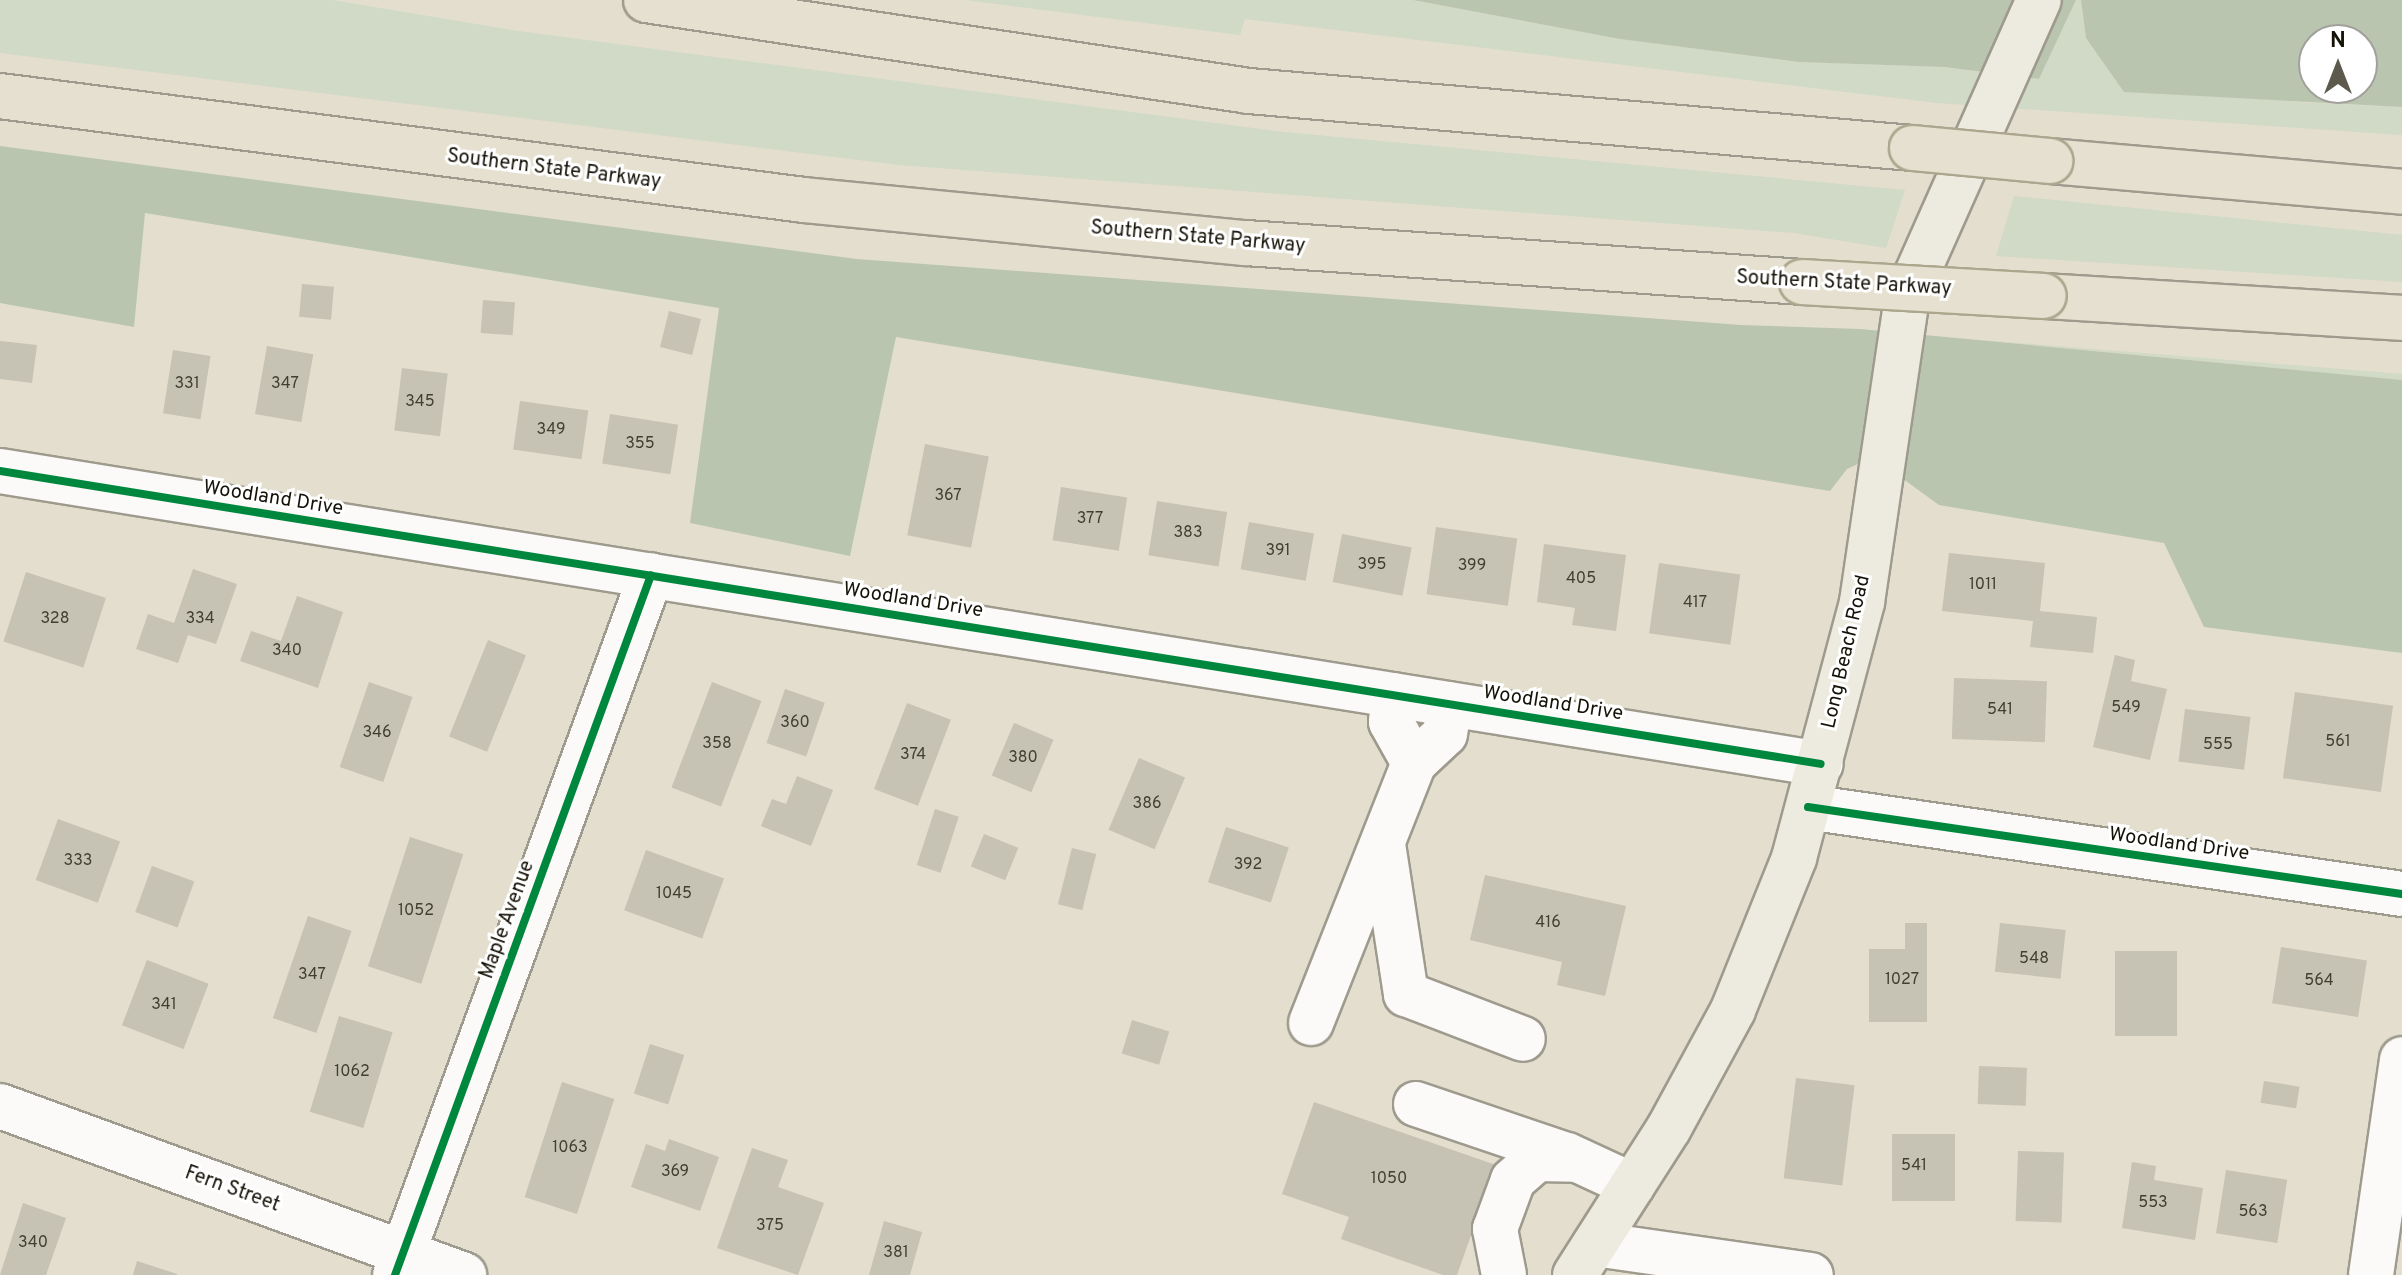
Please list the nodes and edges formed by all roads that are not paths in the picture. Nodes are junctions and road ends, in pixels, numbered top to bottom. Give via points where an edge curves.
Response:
1 (646, 0) edge
2 (2039, 0) edge
3 (0, 96) edge
4 (2402, 192) edge
5 (2402, 318) edge
6 (0, 471) edge
7 (651, 575) junction
8 (1393, 695) junction
9 (1450, 704) junction
10 (1414, 763) junction
11 (1821, 764) junction
12 (1808, 807) junction
13 (1383, 842) junction
14 (2402, 894) edge
15 (1311, 1023) dead end
16 (1523, 1039) dead end
17 (2402, 1059) edge
18 (1416, 1104) dead end
19 (0, 1106) edge
20 (1579, 1160) junction
21 (1632, 1185) junction
22 (1585, 1259) edge
23 (400, 1264) edge
24 (464, 1275) edge
25 (1504, 1275) edge
26 (1811, 1275) edge
27 (2371, 1275) edge

1 - 4 highway, bridge via 1249,91
2 - 11 main road, Long Beach Road via 1907,296 1862,602
3 - 5 highway, Southern State Parkway, bridge via 804,200 1290,247
6 - 7 street, Woodland Drive
7 - 8 street, Woodland Drive
7 - 23 street, Maple Avenue
8 - 9 street, Woodland Drive
8 - 10 street via 1391,722
9 - 10 street via 1445,734
9 - 11 street, Woodland Drive
10 - 13 street
11 - 12 main road, Long Beach Road
12 - 14 street, Woodland Drive
12 - 21 main road, Long Beach Road via 1794,858 1733,1010
13 - 15 street
13 - 16 street via 1406,994
17 - 27 street
18 - 20 street
19 - 23 street, Fern Street
20 - 21 street
20 - 25 street via 1537,1159 1513,1180 1495,1229
21 - 22 main road, Long Beach Road
22 - 26 street
23 - 24 street, Fern Street

